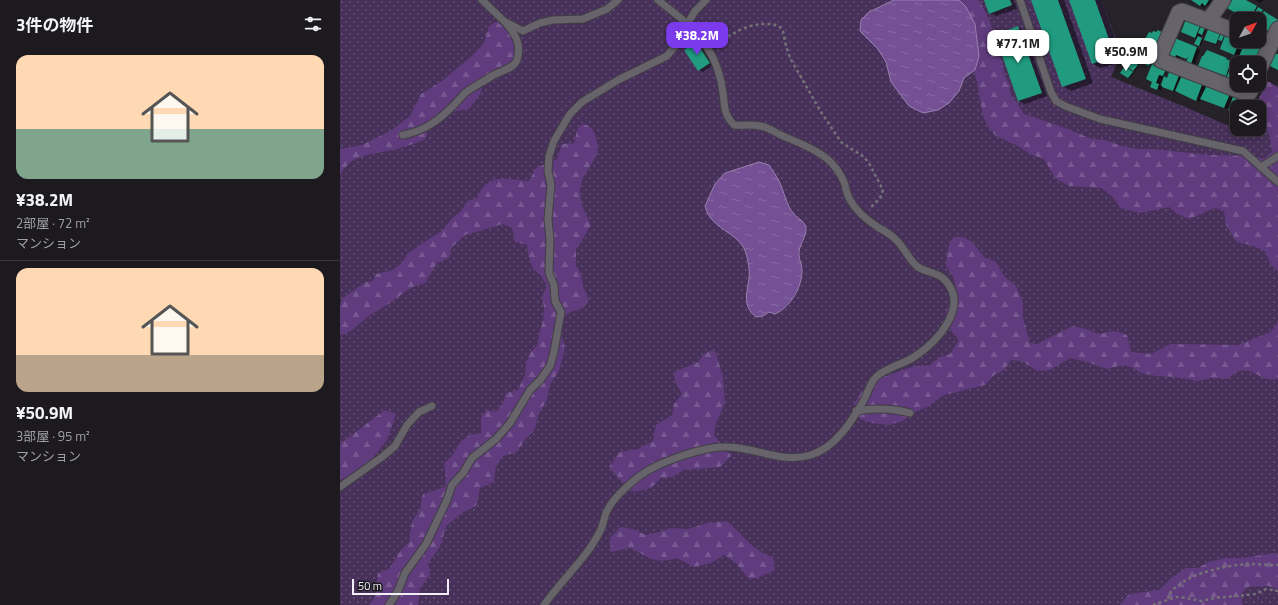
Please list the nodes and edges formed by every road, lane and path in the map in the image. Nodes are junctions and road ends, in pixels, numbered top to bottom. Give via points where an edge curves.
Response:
1 (482, 0) edge
2 (618, 0) edge
3 (658, 0) edge
4 (706, 0) edge
5 (1020, 0) edge
6 (1223, 0) edge
7 (504, 21) junction
8 (1208, 21) junction
9 (685, 28) junction
10 (1278, 28) edge
11 (1230, 29) edge
12 (696, 33) junction
13 (1269, 44) edge
14 (1264, 56) edge
15 (1230, 87) edge
16 (403, 135) dead end
17 (1278, 156) edge
18 (1262, 167) junction
19 (1278, 182) edge
20 (862, 214) junction
21 (432, 406) dead end
22 (856, 411) junction
23 (910, 412) dead end
24 (340, 487) edge
25 (1278, 565) edge
26 (1278, 590) edge
27 (1169, 599) junction
28 (389, 605) edge
29 (544, 605) edge
30 (1153, 605) edge

1 - 7 lane
2 - 7 lane via 607,9 583,19 553,20 540,23 523,32
3 - 9 lane via 683,20
4 - 9 lane via 695,11
5 - 18 lane via 1056,101 1100,119 1242,151
6 - 8 street
7 - 16 lane via 518,40 517,60 514,65 470,89 438,120 427,127 416,133
8 - 11 street
8 - 15 street via 1179,12 1159,58
9 - 12 lane
9 - 28 lane via 683,36 667,56 618,80 582,102 570,114 554,141 548,171 551,185 548,219 549,273 560,312 550,366 530,390 510,423 496,439 472,458 452,485 426,544 405,573
10 - 13 street
12 - 20 lane via 710,51 718,68 723,105 729,120 734,125 771,128 780,135 814,150 834,165 844,182 848,198
12 - 20 path via 720,38 731,36 757,24 779,26 783,31 790,58 840,142 864,157 877,177 882,190 880,198
13 - 14 street
17 - 18 lane
18 - 19 lane
20 - 22 lane via 888,232 919,268 945,280 951,287 955,303 951,318 934,339 907,362 876,377
21 - 24 lane via 419,412 391,450
22 - 23 lane via 879,408
22 - 29 lane via 836,439 813,454 786,457 725,447 684,456 641,475 618,495 606,510 602,528 591,546
25 - 27 path via 1249,564 1217,568 1177,584 1168,596
26 - 27 path via 1266,589 1256,594 1201,601 1181,597
27 - 30 path

